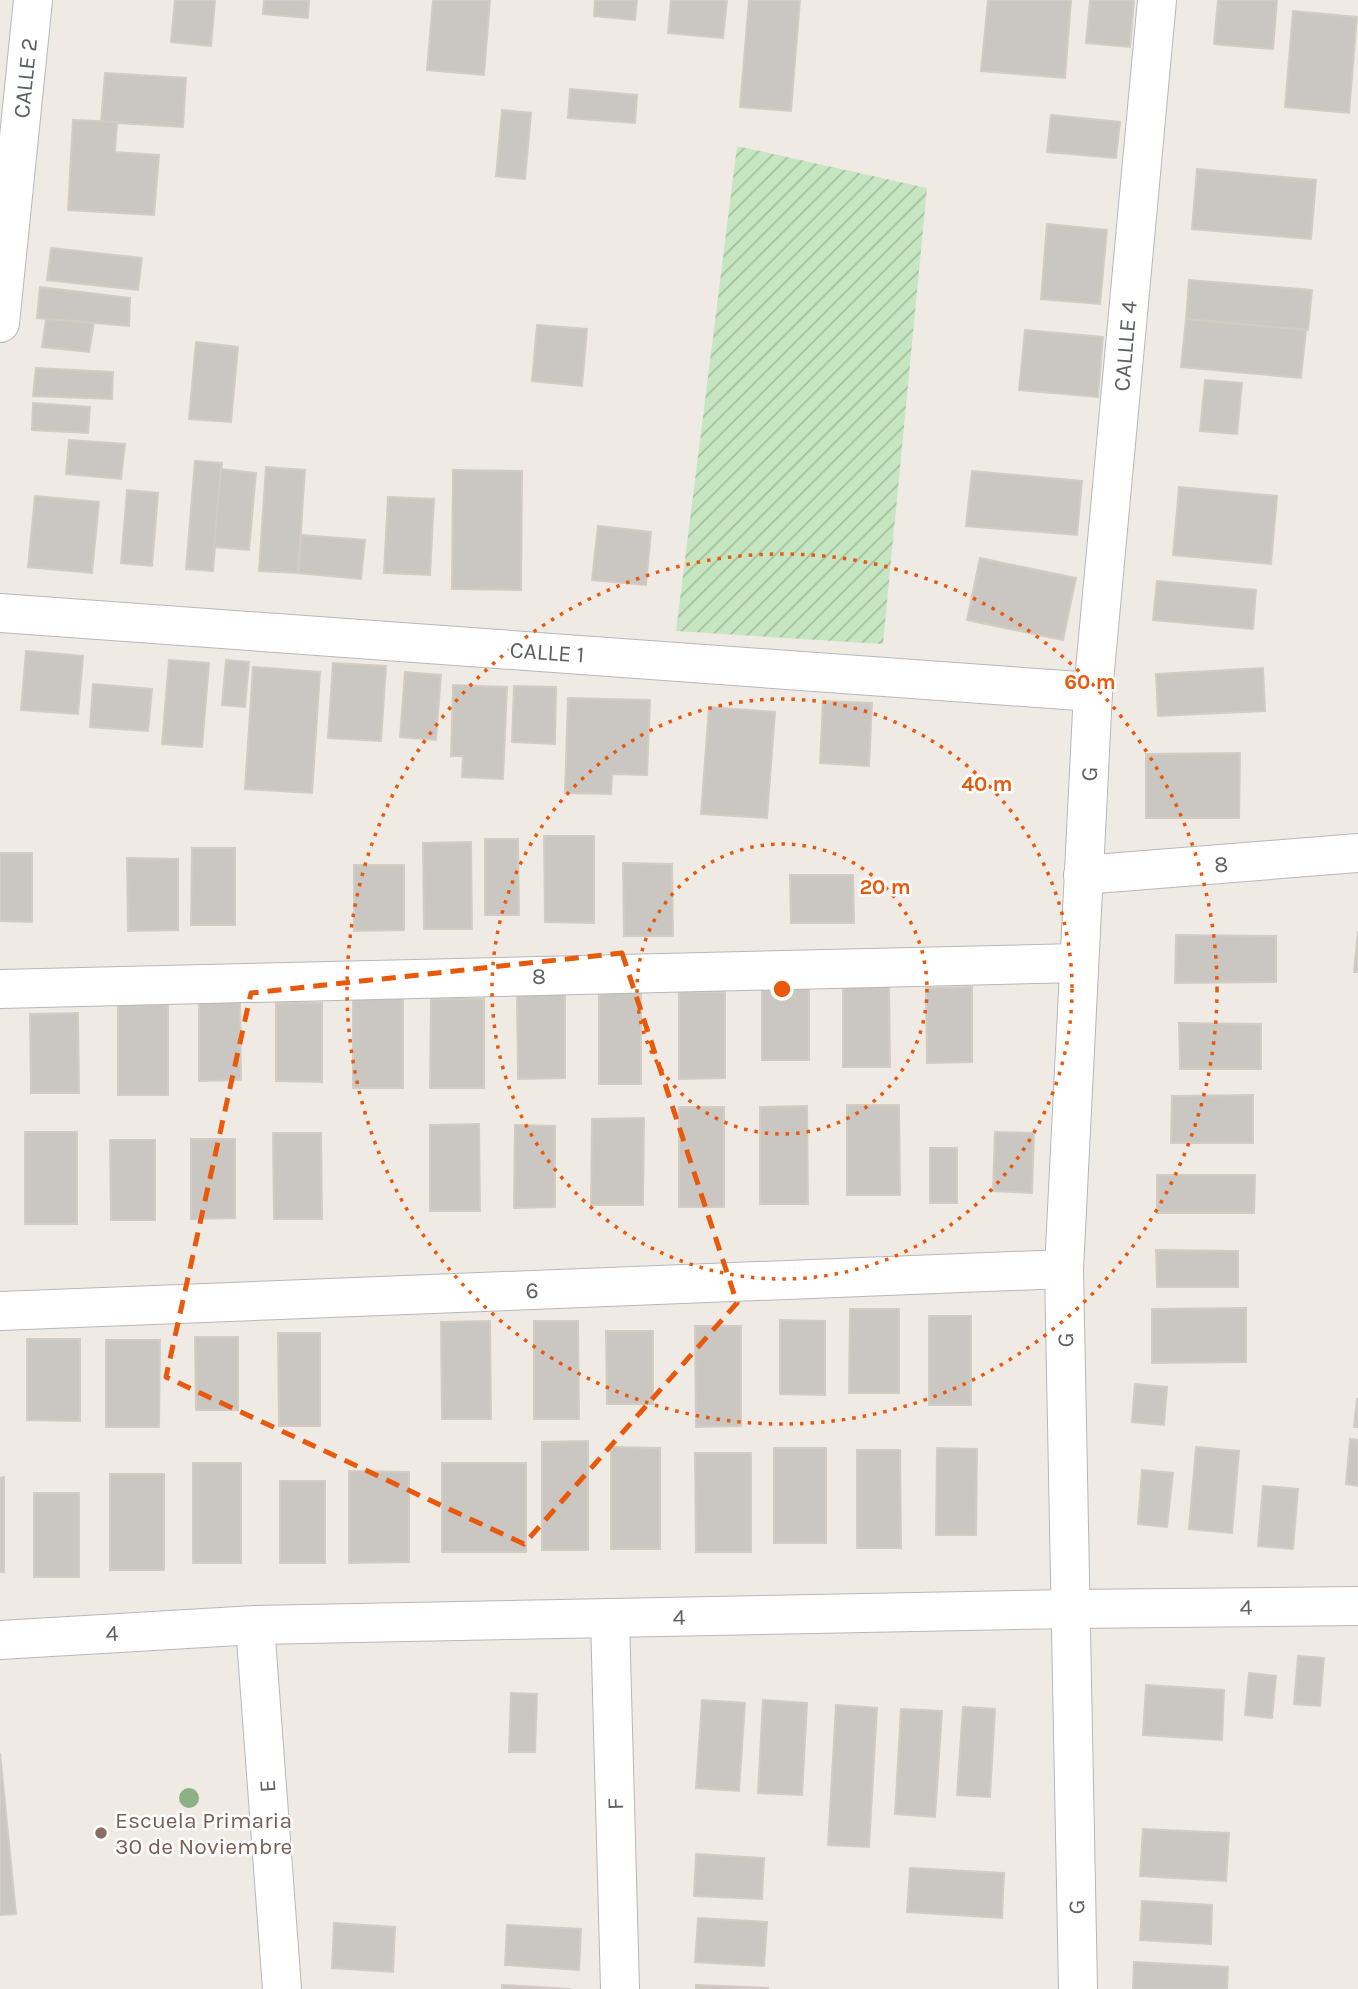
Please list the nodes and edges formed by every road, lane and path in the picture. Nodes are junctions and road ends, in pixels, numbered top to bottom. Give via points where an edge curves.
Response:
1 (33, 0) edge
2 (1157, 0) edge
3 (0, 323) edge
4 (0, 613) edge
5 (1093, 692) junction
6 (1358, 853) edge
7 (1083, 875) junction
8 (1078, 963) junction
9 (0, 989) edge
10 (1064, 1269) junction
11 (0, 1311) edge
12 (1358, 1606) edge
13 (1070, 1609) junction
14 (610, 1619) junction
15 (255, 1625) junction
16 (0, 1640) edge
17 (282, 1989) edge
18 (620, 1989) edge
19 (1078, 1989) edge

1 - 3 street, CALLE 2
2 - 5 street, CALLLE 4
4 - 5 street, CALLE 1
5 - 7 street, G
6 - 7 street, 8
7 - 8 street, G
8 - 9 street, 8
8 - 10 street, G
10 - 11 street, 6
10 - 13 street, G
12 - 13 street, 4
13 - 14 street, 4
13 - 19 street, G
14 - 15 street, 4
14 - 18 street, F
15 - 16 street, 4
15 - 17 street, E

